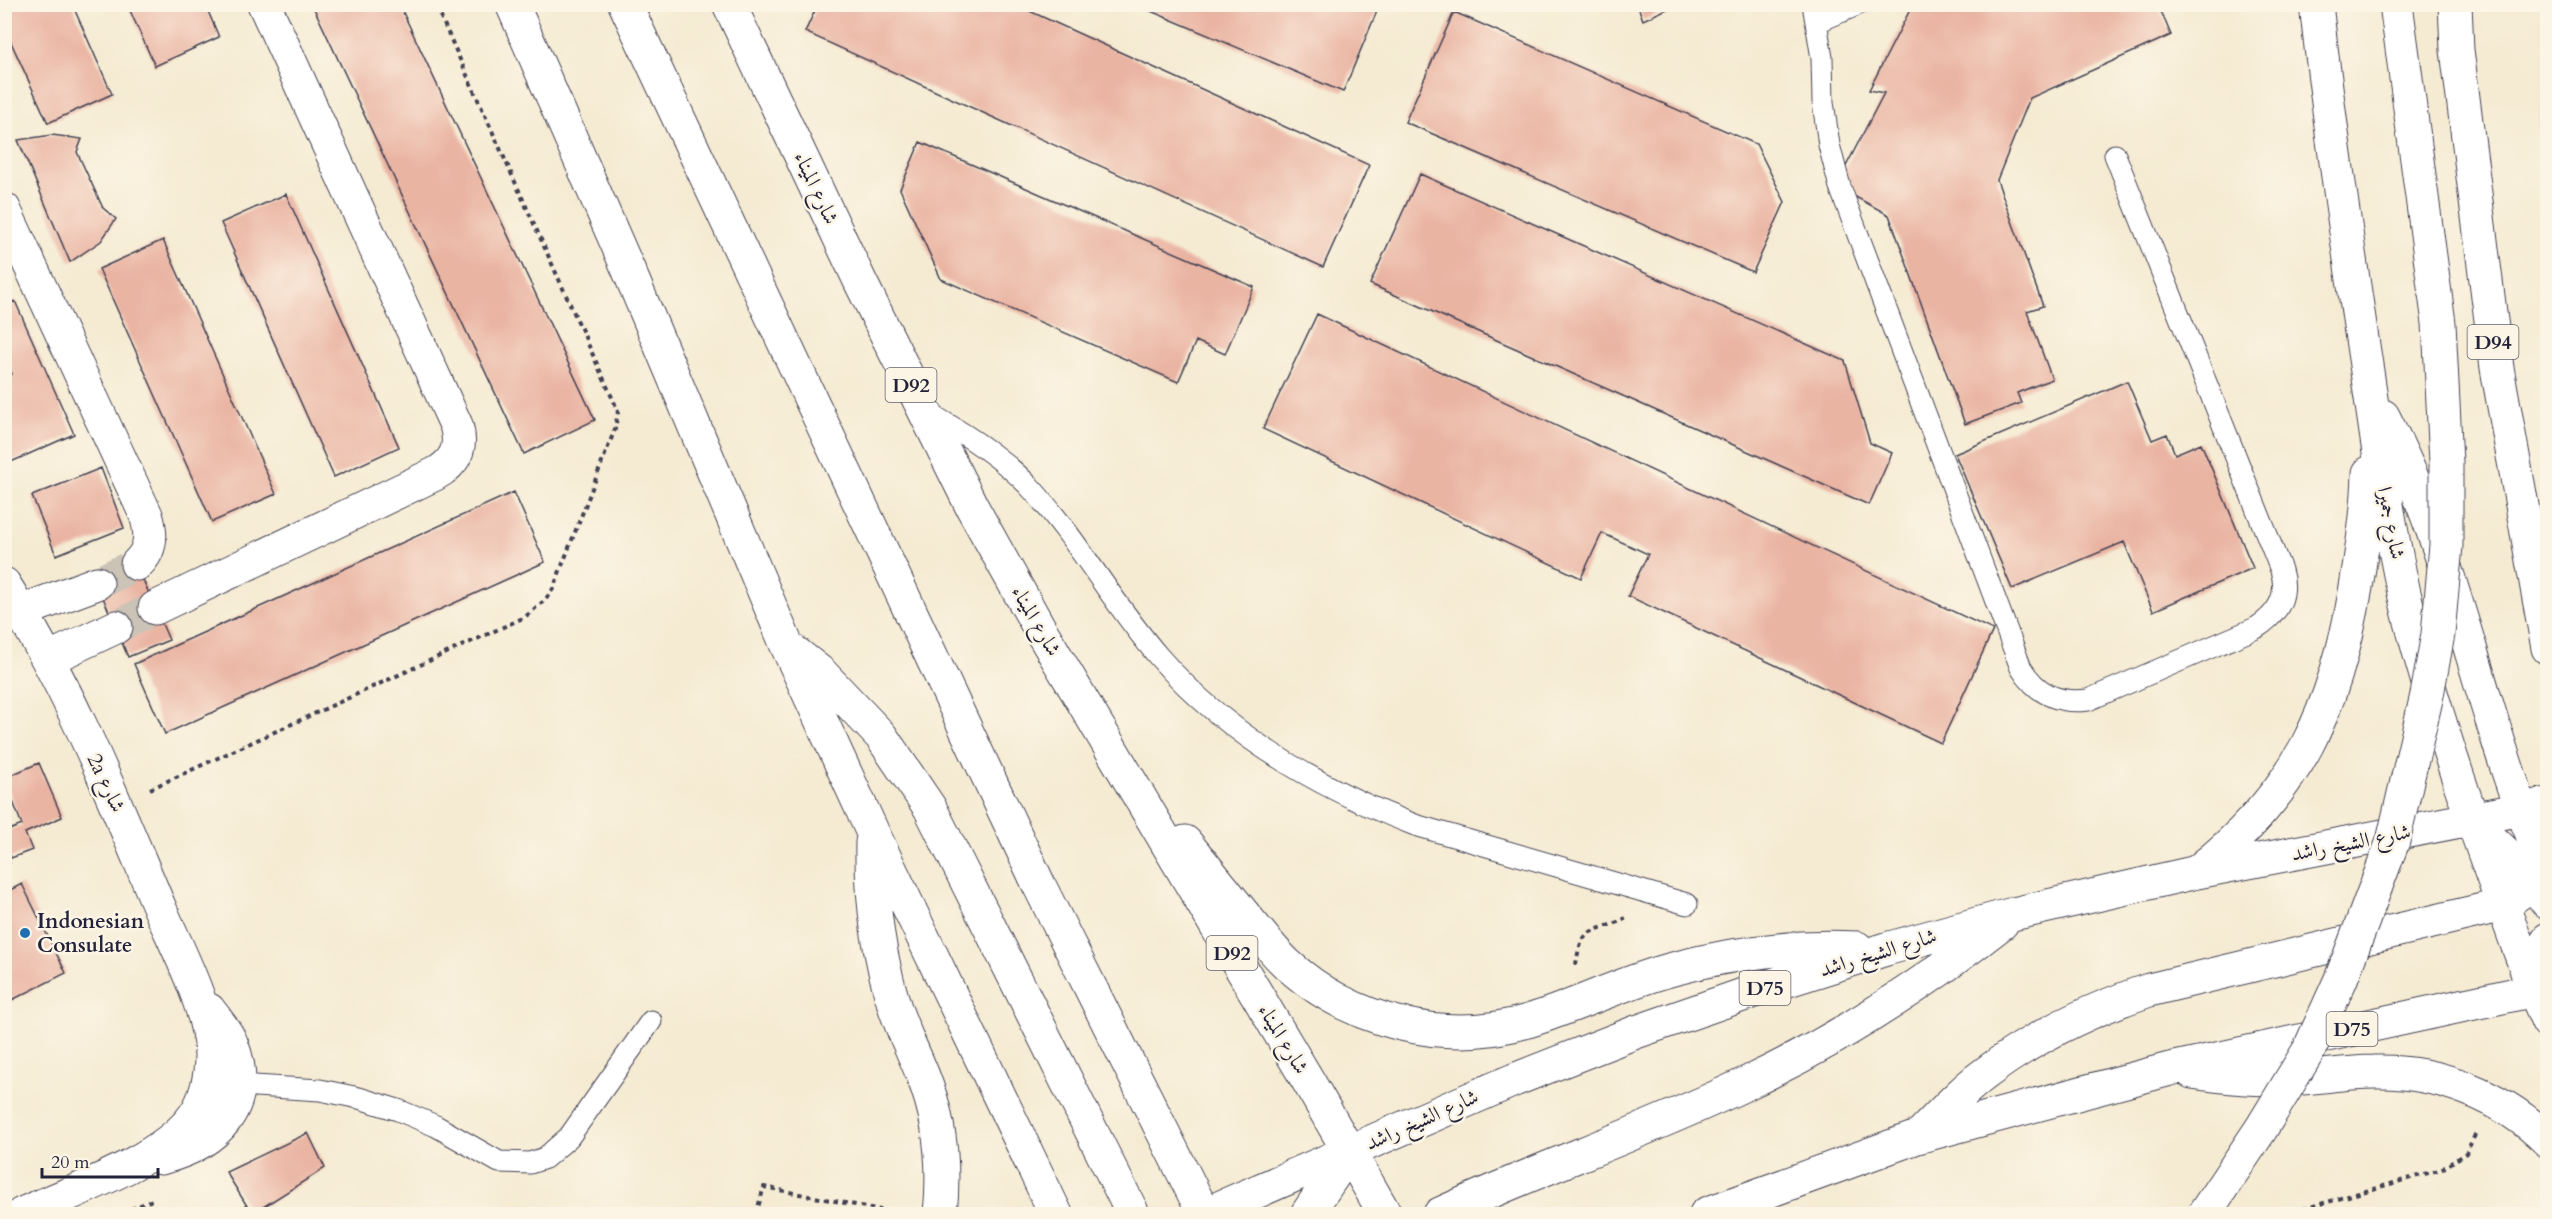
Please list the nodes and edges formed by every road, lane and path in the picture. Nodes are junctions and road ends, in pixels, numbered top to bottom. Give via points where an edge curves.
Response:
1 (264, 4) edge
2 (435, 4) edge
3 (512, 4) edge
4 (625, 4) edge
5 (729, 4) edge
6 (1859, 4) edge
7 (2316, 4) edge
8 (2396, 4) edge
9 (2455, 4) edge
10 (2467, 4) edge
11 (1815, 13) edge
12 (2457, 50) junction
13 (2115, 155) dead end
14 (4, 208) edge
15 (2370, 394) junction
16 (925, 411) junction
17 (137, 564) tunnel mouth
18 (97, 583) tunnel mouth
19 (4, 584) edge
20 (155, 608) tunnel mouth
21 (22, 611) junction
22 (116, 627) tunnel mouth
23 (2546, 638) edge
24 (787, 646) junction
25 (48, 659) junction
26 (1114, 754) junction
27 (146, 791) dead end
28 (2534, 807) edge
29 (2471, 820) junction
30 (872, 831) junction
31 (2197, 872) junction
32 (2544, 880) edge
33 (1647, 892) junction
34 (1688, 904) dead end
35 (2503, 904) junction
36 (2013, 914) junction
37 (2547, 939) edge
38 (1886, 949) junction
39 (1575, 969) dead end
40 (2541, 989) edge
41 (651, 1021) dead end
42 (2547, 1022) edge
43 (2170, 1069) junction
44 (225, 1096) junction
45 (2479, 1127) dead end
46 (1917, 1137) junction
47 (2547, 1141) edge
48 (1349, 1152) junction
49 (146, 1193) dead end
50 (140, 1205) junction
51 (130, 1210) dead end
52 (1217, 1213) edge
53 (22, 1215) edge
54 (145, 1215) edge
55 (756, 1215) edge
56 (901, 1215) edge
57 (940, 1215) edge
58 (1056, 1215) edge
59 (1133, 1215) edge
60 (1307, 1215) edge
61 (1385, 1215) edge
62 (1440, 1215) edge
63 (1707, 1215) edge
64 (2204, 1215) edge
65 (2286, 1215) edge

1 - 20 main road via 456,425 459,448 454,460 435,474
2 - 27 path via 612,396 618,412 615,429 553,589 536,609
3 - 24 main road
4 - 52 main road via 1039,885
5 - 16 main road, شارع الميناء / D92
6 - 11 lane
7 - 15 main road, شارع جميرا
8 - 64 main road, bridge via 2439,323 2446,545 2438,634 2393,841 2341,980 2309,1050
9 - 12 main road, D94
10 - 12 main road
11 - 13 lane via 1829,145 1859,241 2021,668 2029,682 2042,692 2072,703 2088,700 2256,628 2274,614 2284,593 2281,570
12 - 23 main road, D94 via 2497,368
14 - 17 main road via 146,515 151,539
15 - 28 main road via 2422,498
15 - 29 main road, شارع جميرا via 2387,506 2410,616 2439,725
15 - 31 main road via 2365,527 2352,613 2335,681 2310,742 2285,782 2249,827
16 - 26 main road, شارع الميناء / D92 via 978,517
16 - 33 lane via 988,450 1028,485 1158,656 1222,717 1295,769 1415,825
18 - 21 main road
19 - 21 main road, 2a شارع
21 - 25 main road, 2a شارع
22 - 25 main road
24 - 30 main road
24 - 59 main road via 867,719 930,808
25 - 44 main road, 2a شارع via 116,804 194,989 232,1043 238,1064
26 - 38 main road via 1286,963 1345,1004 1407,1026 1467,1031 1518,1023 1664,972 1758,952 1843,947
26 - 48 main road, شارع الميناء / D92
28 - 29 main road, شارع الشيخ راشد / D75
28 - 32 main road
29 - 31 main road, شارع الشيخ راشد / D75
29 - 32 main road
29 - 35 main road, شارع جميرا
30 - 57 main road via 873,903 885,975 933,1104 939,1133
30 - 58 main road
31 - 36 main road, شارع الشيخ راشد / D75
32 - 35 main road
33 - 34 lane
33 - 39 path via 1625,919 1594,928 1586,935
35 - 40 main road, شارع جميرا
35 - 46 main road via 2149,990 2105,1005 2063,1024 1984,1074
36 - 38 main road, شارع الشيخ راشد / D75
36 - 62 main road via 1911,990 1803,1056 1688,1110
37 - 40 main road via 2538,965
38 - 48 main road, شارع الشيخ راشد / D75 via 1636,1032
40 - 42 main road, شارع جميرا
40 - 43 main road, D75
41 - 44 lane via 569,1137 545,1158 530,1163 499,1162 435,1126 359,1098 320,1090
43 - 46 main road, D75
43 - 47 main road via 2240,1078 2376,1071 2434,1078 2489,1098 2516,1114
44 - 53 main road via 195,1115 181,1132 126,1167
45 - 65 path via 2466,1154 2442,1169
46 - 63 main road, D75
48 - 52 main road, شارع الشيخ راشد / D75
48 - 60 main road
48 - 61 main road, شارع الميناء / D92
49 - 50 path via 150,1201
50 - 51 path
50 - 54 path
55 - 56 path via 764,1187

